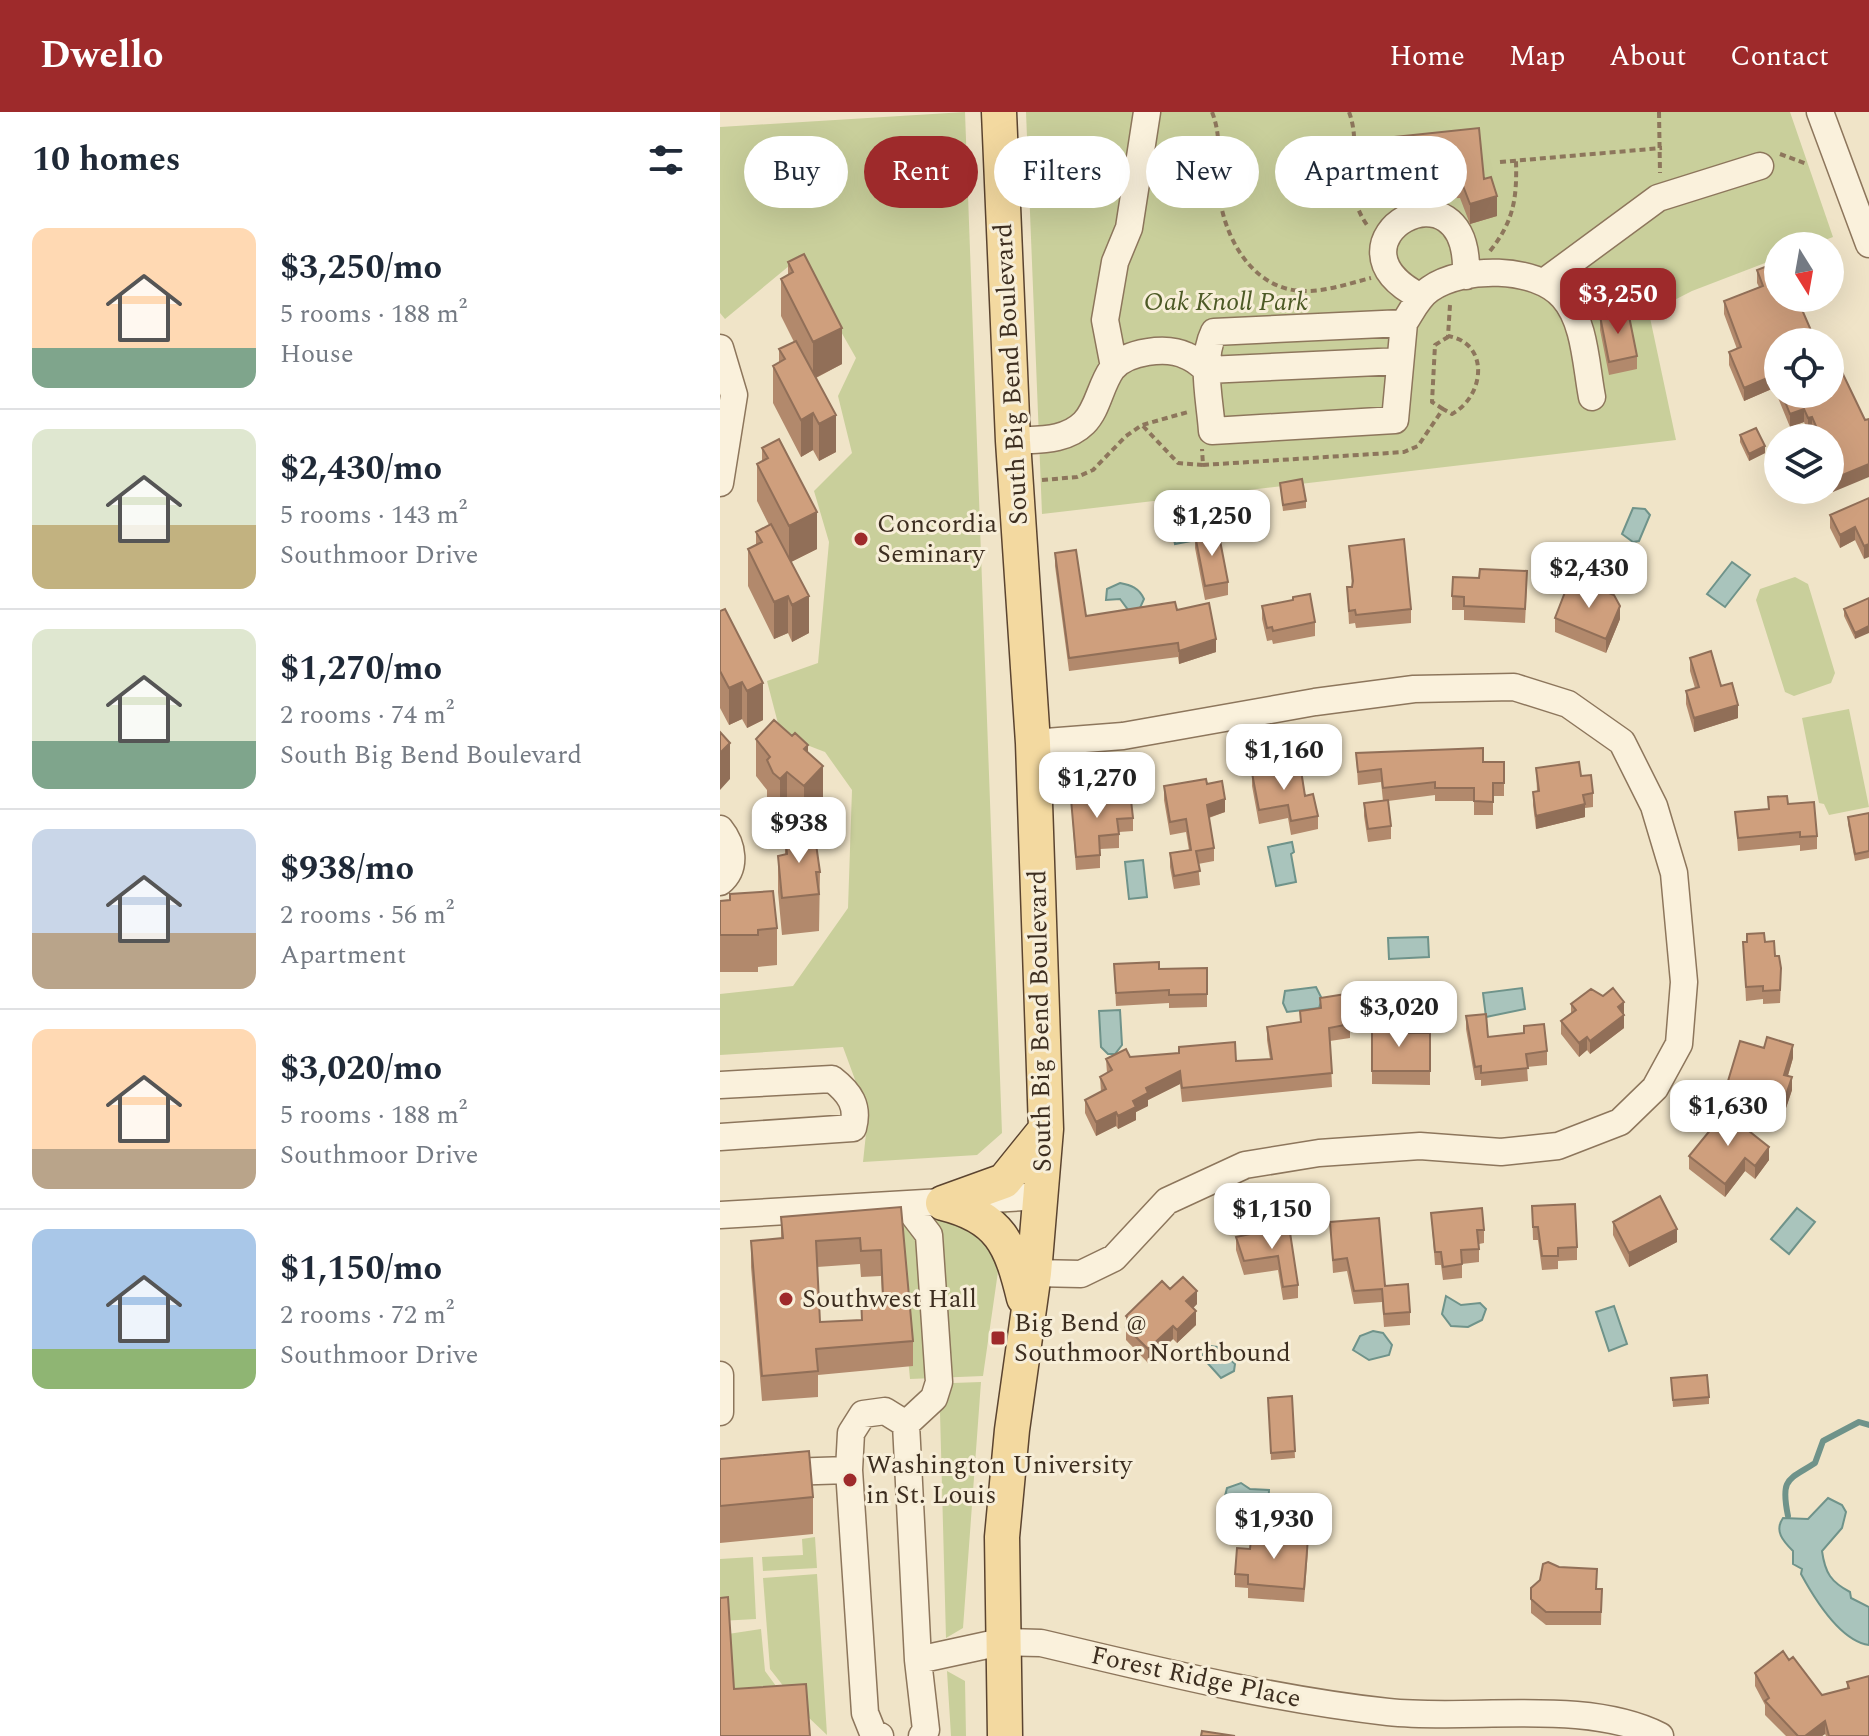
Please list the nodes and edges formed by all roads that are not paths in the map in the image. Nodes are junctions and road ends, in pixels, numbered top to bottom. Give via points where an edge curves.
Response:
1 (999, 112) edge
2 (1147, 112) edge
3 (1820, 112) edge
4 (1760, 166) dead end
5 (1869, 244) edge
6 (1474, 275) junction
7 (1544, 282) junction
8 (1421, 297) junction
9 (1404, 323) junction
10 (720, 348) edge
11 (1400, 361) junction
12 (1114, 367) junction
13 (1207, 370) junction
14 (1592, 397) dead end
15 (1013, 441) junction
16 (720, 483) edge
17 (1033, 743) junction
18 (720, 829) edge
19 (720, 882) edge
20 (720, 1085) edge
21 (1046, 1129) junction
22 (720, 1137) edge
23 (1042, 1196) junction
24 (943, 1203) junction
25 (906, 1205) junction
26 (720, 1215) edge
27 (1034, 1273) junction
28 (1028, 1315) junction
29 (720, 1375) edge
30 (720, 1412) edge
31 (906, 1424) junction
32 (849, 1470) junction
33 (720, 1474) edge
34 (1001, 1642) junction
35 (918, 1660) junction
36 (1392, 1712) junction
37 (1480, 1715) junction
38 (880, 1736) edge
39 (922, 1736) edge
40 (1005, 1736) edge
41 (1417, 1736) edge
42 (1458, 1736) edge
43 (1660, 1736) edge

1 - 15 main road, South Big Bend Boulevard
2 - 12 street via 1129,228 1115,262 1105,320
3 - 5 street
4 - 7 street via 1658,198
6 - 7 street
6 - 8 street via 1440,283
6 - 8 street via 1462,238 1447,217 1407,217 1381,242 1388,271
7 - 14 street via 1571,308
8 - 9 street
9 - 11 street
9 - 13 street via 1214,332
10 - 16 street via 734,395
11 - 13 street
11 - 13 street via 1395,420 1212,431
12 - 13 street via 1136,354 1178,352
12 - 15 street via 1094,409 1072,432
15 - 17 main road, South Big Bend Boulevard
17 - 21 main road, South Big Bend Boulevard
17 - 27 street via 1123,736 1414,689 1514,687 1568,704 1622,742 1654,806 1674,873 1684,982 1679,1044 1655,1088 1620,1122 1558,1146 1501,1152 1420,1146 1245,1165 1167,1201 1114,1258 1081,1274
18 - 19 street via 732,854 731,868
20 - 22 street via 832,1079 847,1092 857,1112 853,1128
21 - 23 main road, South Big Bend Boulevard
21 - 24 main road via 1004,1181
23 - 24 street
23 - 27 main road, South Big Bend Boulevard
24 - 25 street
24 - 28 main road via 983,1216 997,1230 1012,1255
25 - 26 street
25 - 31 street via 929,1235 939,1382 934,1398
27 - 28 main road, South Big Bend Boulevard
28 - 34 main road, South Big Bend Boulevard via 1002,1537
29 - 30 street
31 - 32 street via 885,1411 863,1414 851,1433
31 - 35 street
32 - 33 street
32 - 38 street via 865,1713 873,1733
34 - 35 street, Forest Ridge Place
34 - 36 street, Forest Ridge Place via 1041,1643 1276,1697
34 - 40 main road, South Big Bend Boulevard
35 - 39 street via 926,1716
36 - 37 street, Forest Ridge Place
36 - 41 street
37 - 42 street
37 - 43 street, Forest Ridge Place via 1578,1714

